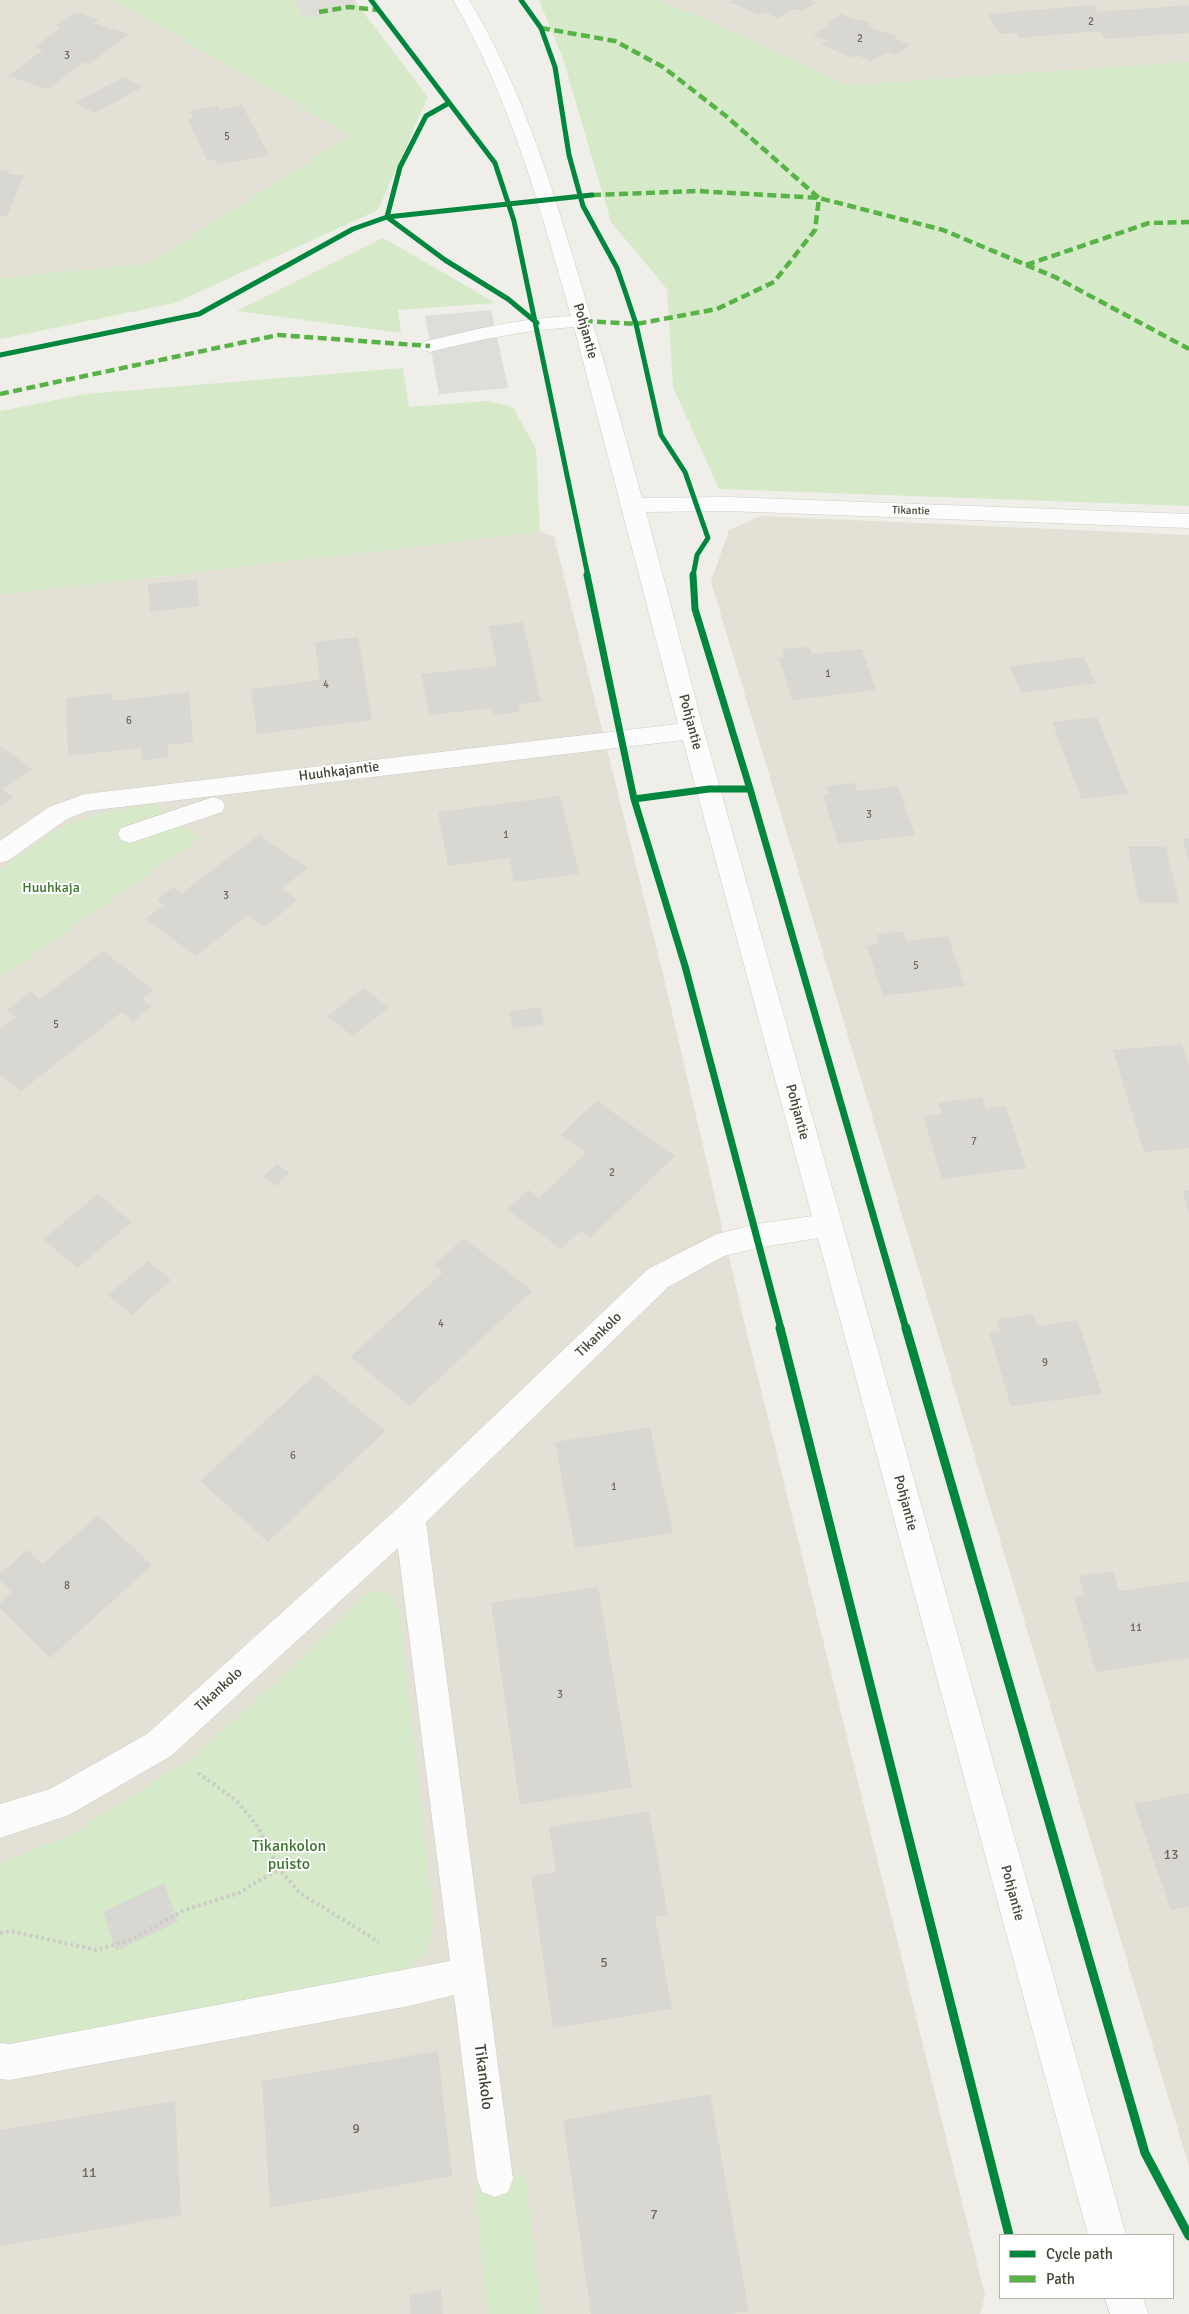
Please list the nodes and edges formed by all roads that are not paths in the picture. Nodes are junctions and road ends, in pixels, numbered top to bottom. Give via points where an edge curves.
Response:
1 (461, 0) edge
2 (582, 322) junction
3 (430, 346) dead end
4 (634, 505) junction
5 (1189, 521) edge
6 (692, 731) junction
7 (213, 806) dead end
8 (130, 834) dead end
9 (0, 854) edge
10 (828, 1225) junction
11 (410, 1517) junction
12 (0, 1821) edge
13 (470, 1974) junction
14 (0, 2061) edge
15 (495, 2179) dead end
16 (1107, 2234) edge
17 (1124, 2299) edge
18 (1129, 2314) edge

1 - 2 street, Pohjantie via 483,34 532,151
2 - 3 street via 537,323
2 - 4 street, Pohjantie
4 - 5 street, Tikantie via 728,504
4 - 6 street, Pohjantie
6 - 9 street, Huuhkajantie via 85,803 58,813
6 - 10 street, Pohjantie
7 - 8 street
10 - 11 street, Tikankolo via 717,1246 658,1278
10 - 16 street, Pohjantie
11 - 12 street, Tikankolo via 159,1745 57,1803
11 - 13 street, Tikankolo
13 - 14 street via 10,2062
13 - 15 street, Tikankolo
17 - 18 street

